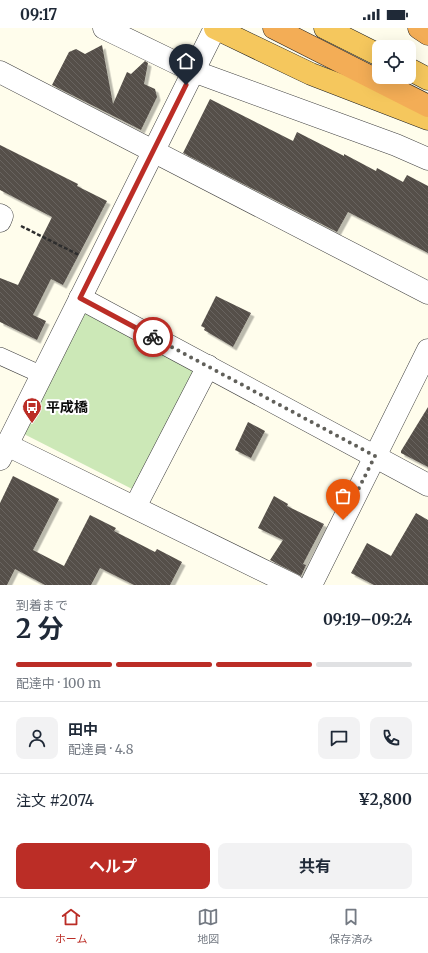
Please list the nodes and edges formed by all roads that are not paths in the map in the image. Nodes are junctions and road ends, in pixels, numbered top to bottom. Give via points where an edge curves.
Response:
1 (104, 28) edge
2 (215, 28) edge
3 (274, 28) edge
4 (325, 28) edge
5 (406, 28) edge
6 (419, 28) edge
7 (428, 34) edge
8 (428, 39) edge
9 (372, 52) edge
10 (194, 69) junction
11 (0, 72) edge
12 (416, 73) edge
13 (428, 79) edge
14 (428, 106) edge
15 (428, 119) edge
16 (154, 150) junction
17 (428, 159) edge
18 (428, 293) edge
19 (80, 298) junction
20 (428, 350) edge
21 (0, 356) edge
22 (208, 366) junction
23 (42, 374) junction
24 (3, 452) edge
25 (375, 456) junction
26 (428, 485) edge
27 (135, 507) junction
28 (293, 585) edge
29 (311, 585) edge

1 - 10 street
2 - 10 street
2 - 15 highway via 311,74
3 - 14 highway
4 - 9 highway
5 - 8 highway
6 - 7 highway
10 - 16 street
10 - 17 street
11 - 16 street
12 - 13 highway
16 - 18 street
16 - 19 street
19 - 22 street
19 - 23 street
20 - 25 street
21 - 23 street
22 - 25 street
22 - 27 street
23 - 24 street
24 - 27 street
25 - 26 street
25 - 29 street
27 - 28 street

